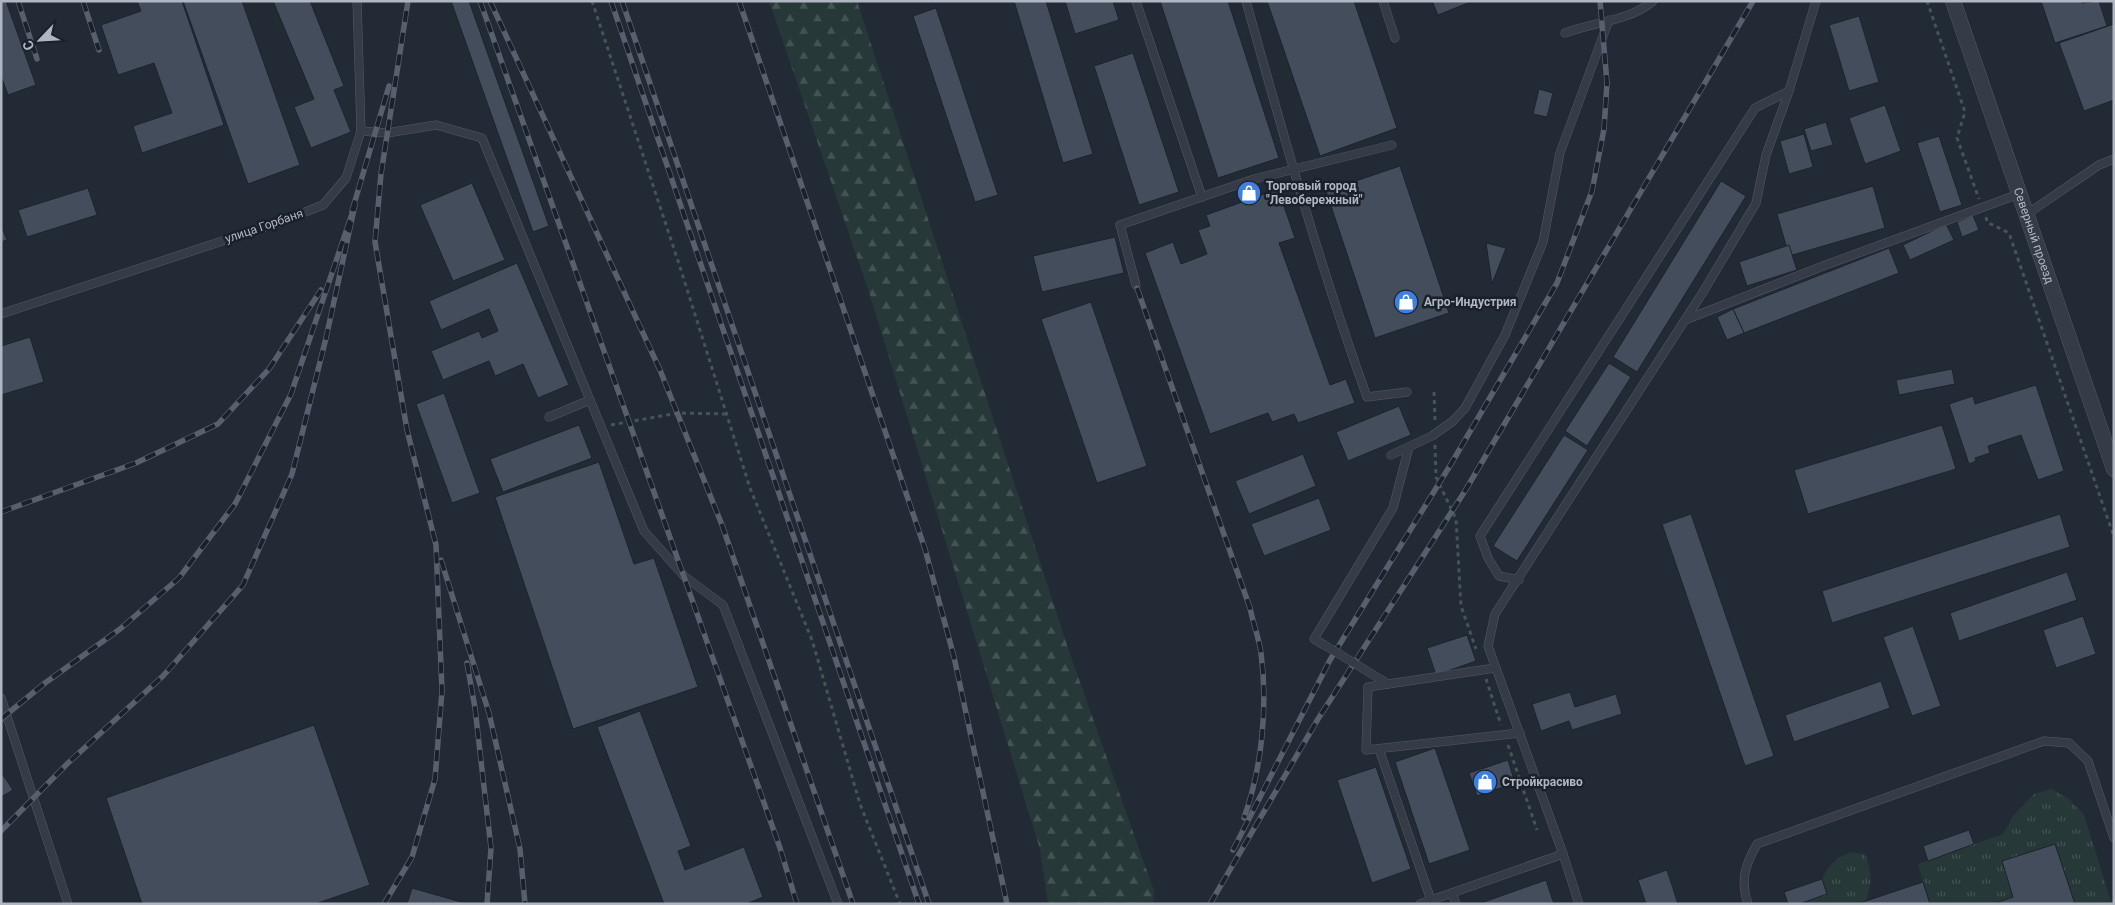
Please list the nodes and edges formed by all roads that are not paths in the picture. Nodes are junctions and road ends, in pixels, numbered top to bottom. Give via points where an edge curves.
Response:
1 (357, 1) edge
2 (1136, 1) edge
3 (1246, 1) edge
4 (1383, 1) edge
5 (1654, 1) edge
6 (1816, 1) edge
7 (1954, 1) edge
8 (1609, 20) junction
9 (1565, 32) dead end
10 (1396, 38) dead end
11 (1789, 91) junction
12 (361, 131) junction
13 (1392, 145) dead end
14 (2114, 159) edge
15 (1293, 169) junction
16 (2019, 194) junction
17 (1202, 197) junction
18 (2026, 214) junction
19 (1136, 285) dead end
20 (1, 314) edge
21 (1684, 320) junction
22 (1407, 392) dead end
23 (590, 400) junction
24 (549, 417) dead end
25 (1409, 447) junction
26 (1391, 455) dead end
27 (2114, 469) edge
28 (1519, 580) junction
29 (1495, 668) junction
30 (1388, 684) junction
31 (1, 698) edge
32 (1520, 733) junction
33 (1379, 749) junction
34 (2114, 838) edge
35 (1563, 854) junction
36 (1452, 893) junction
37 (1431, 900) junction
38 (68, 904) edge
39 (838, 904) edge
40 (1420, 904) edge
41 (1456, 904) edge
42 (1579, 904) edge
43 (1748, 904) edge

1 - 12 lane, улица Горбаня
2 - 17 lane
3 - 15 lane
4 - 10 lane
5 - 8 lane via 1647,7
6 - 11 lane
7 - 16 street, Северный проезд
8 - 9 lane
8 - 25 lane via 1560,153 1543,242 1505,335 1465,408 1435,434
11 - 21 lane via 1766,155 1756,203
11 - 28 lane via 1755,108 1480,536 1499,576
12 - 20 lane, улица Горбаня via 346,178 323,204
12 - 23 lane via 387,134 436,125 482,138
13 - 15 lane
14 - 18 lane via 2098,165
15 - 17 lane
15 - 22 lane via 1367,396
16 - 18 street, Северный проезд
16 - 21 lane
17 - 19 lane via 1120,225
18 - 27 street, Северный проезд
21 - 28 lane
23 - 24 lane
23 - 39 lane via 644,531 684,576 723,605
25 - 26 lane
25 - 30 lane, bridge via 1393,508 1314,639
28 - 29 lane via 1495,614 1488,646
29 - 30 lane
29 - 32 lane
30 - 33 lane via 1368,686 1366,750
31 - 38 lane
32 - 33 lane
32 - 35 lane
33 - 37 lane
34 - 43 lane via 2088,761 2069,743 2044,741 1757,844 1746,864 1744,892
35 - 36 lane
35 - 42 lane
36 - 37 lane
36 - 41 lane
37 - 40 lane

